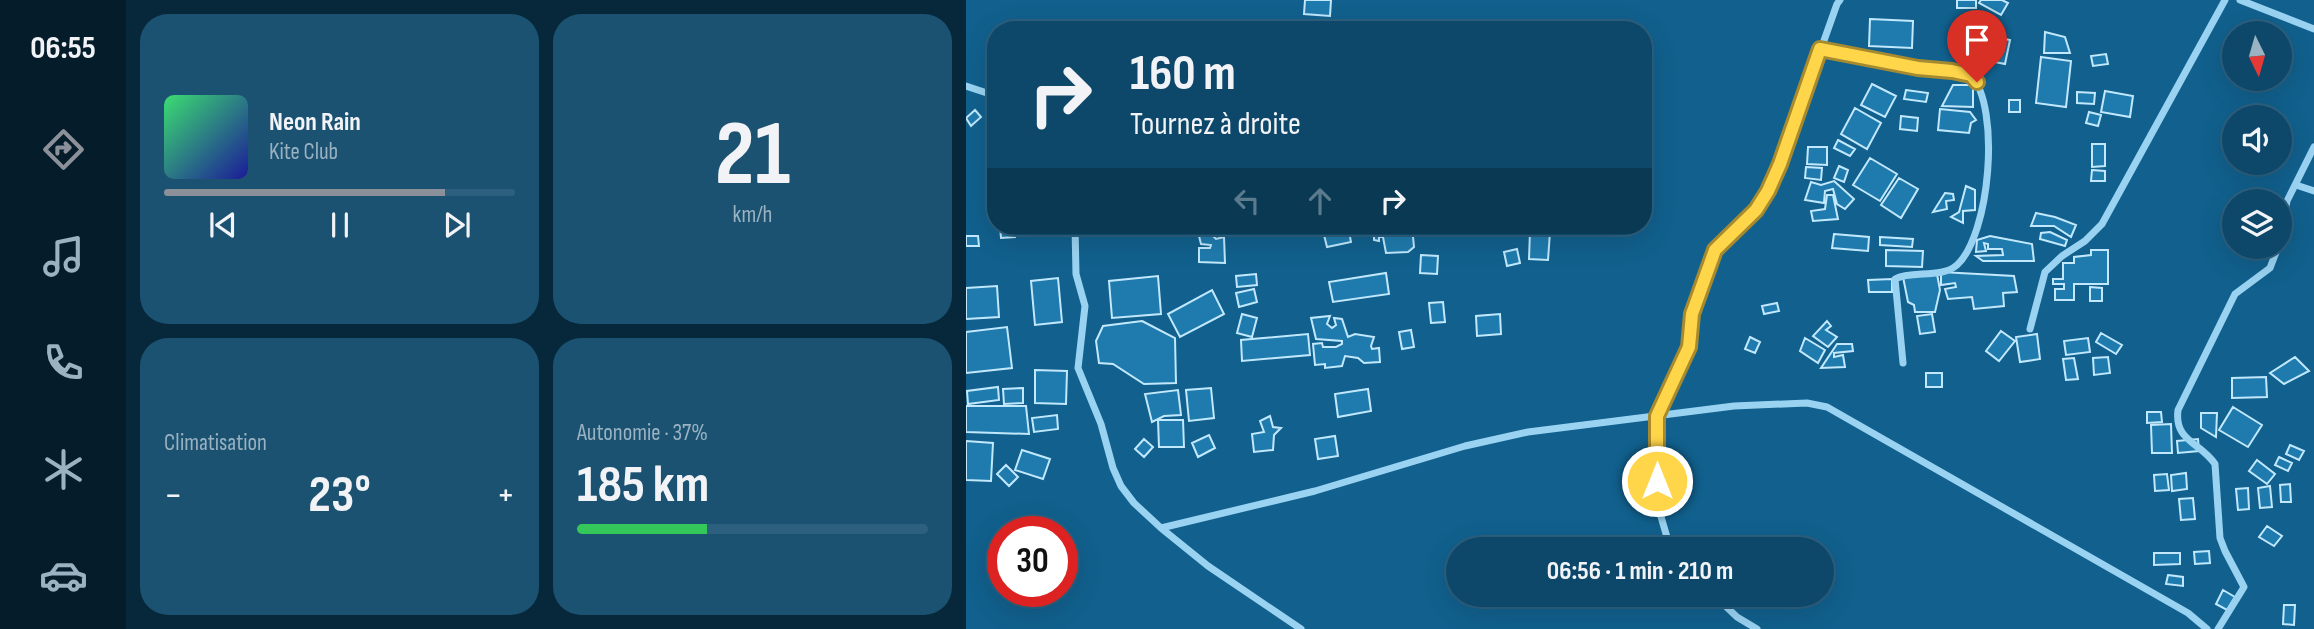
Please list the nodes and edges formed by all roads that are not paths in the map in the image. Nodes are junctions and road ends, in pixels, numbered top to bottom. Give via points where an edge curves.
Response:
1 (1840, 0) edge
2 (2224, 0) edge
3 (2240, 0) edge
4 (2314, 29) edge
5 (1820, 49) junction
6 (966, 86) edge
7 (987, 93) edge
8 (2314, 147) edge
9 (2296, 185) junction
10 (2314, 191) edge
11 (2292, 192) edge
12 (1075, 235) edge
13 (2273, 259) edge
14 (2031, 329) dead end
15 (1903, 363) dead end
16 (1657, 416) junction
17 (1161, 528) junction
18 (1668, 537) edge
19 (1727, 607) edge
20 (1301, 629) edge
21 (1757, 629) edge
22 (2207, 629) edge
23 (2218, 629) edge

1 - 5 street
2 - 14 street via 2102,224 2045,272
3 - 4 street
5 - 15 street via 1971,75 1981,90 1989,163 1981,215 1958,264 1895,279
5 - 16 street via 1768,191 1756,210 1715,250 1692,314 1689,347
6 - 7 street
8 - 9 street
9 - 10 street
9 - 11 street
12 - 17 street via 1076,274 1084,306 1078,368 1121,486
13 - 23 street via 2270,268 2235,294 2178,410 2180,432 2215,464 2220,538 2244,587
16 - 17 street via 1478,443 1314,491
16 - 18 street via 1657,503
16 - 22 street via 1734,406 1807,403 1827,407 2188,613
17 - 20 street
19 - 21 street

